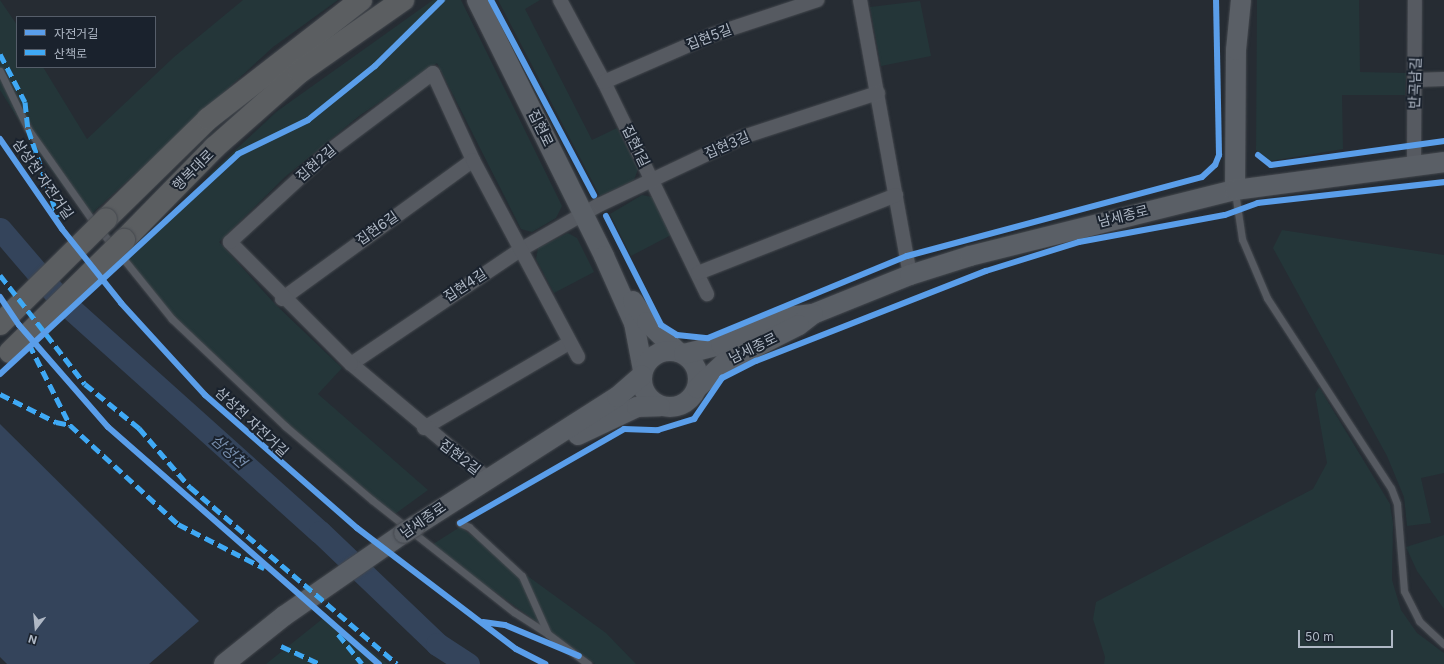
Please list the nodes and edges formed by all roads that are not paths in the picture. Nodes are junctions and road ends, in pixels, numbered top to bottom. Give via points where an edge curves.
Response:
1 (361, 0) edge
2 (403, 0) edge
3 (477, 0) edge
4 (560, 0) edge
5 (817, 0) edge
6 (860, 0) edge
7 (1228, 0) edge
8 (1241, 0) edge
9 (1415, 0) edge
10 (1236, 50) junction
11 (0, 71) edge
12 (1444, 79) edge
13 (1416, 80) junction
14 (604, 82) junction
15 (878, 93) junction
16 (473, 160) junction
17 (1444, 162) edge
18 (1414, 165) junction
19 (652, 181) junction
20 (1235, 190) junction
21 (896, 195) junction
22 (584, 214) junction
23 (520, 250) junction
24 (604, 256) junction
25 (698, 273) junction
26 (910, 275) junction
27 (707, 294) dead end
28 (282, 299) junction
29 (813, 314) junction
30 (0, 324) edge
31 (569, 343) junction
32 (681, 353) junction
33 (5, 356) edge
34 (578, 357) dead end
35 (351, 364) junction
36 (642, 372) junction
37 (697, 388) junction
38 (660, 406) junction
39 (424, 428) junction
40 (549, 442) junction
41 (487, 478) junction
42 (460, 523) dead end
43 (548, 634) junction
44 (1444, 644) edge
45 (224, 664) edge
46 (588, 664) edge

1 - 30 highway, 행복대로, bridge via 208,119
2 - 33 highway, 행복대로, bridge via 300,72 214,148
3 - 22 street, 집현로
4 - 14 street, 집현1길
5 - 14 street, 집현5길 via 712,35
6 - 15 street
7 - 10 street
8 - 10 street
9 - 13 street, 반곡남길
10 - 20 street
11 - 43 lane via 28,129 92,220 172,319 285,426 372,500 514,612
12 - 13 street
13 - 18 street, 반곡남길
14 - 19 street, 집현1길
15 - 19 street, 집현3길 via 743,137
15 - 21 street
16 - 23 street, 집현2길
16 - 28 street, 집현6길
16 - 28 street, 집현2길 via 432,73 329,151 230,242
17 - 18 street, 남세종로
18 - 20 street, 남세종로
19 - 22 street, 집현3길
19 - 25 street, 집현1길
20 - 26 street, 남세종로 via 1074,228
20 - 44 lane via 1239,228 1250,264 1267,298 1391,488 1397,504 1404,590 1419,621
21 - 25 street
21 - 26 street
22 - 23 street, 집현4길
22 - 24 street, 집현로
23 - 31 street, 집현2길
23 - 35 street, 집현4길
24 - 32 street, 집현로 via 647,322
24 - 36 street, 집현로 via 634,322
25 - 27 street, 집현1길
26 - 29 street, 남세종로
28 - 35 street, 집현2길
29 - 32 street, 남세종로 via 787,317 721,346
29 - 37 street, 남세종로 via 799,325 724,363
31 - 34 street, 집현2길
31 - 39 street
32 - 36 street via 659,353
32 - 37 street via 697,369
35 - 39 street, 집현2길
36 - 38 street via 645,394
36 - 40 street, 남세종로 via 634,386 563,428
37 - 38 street via 688,402 679,406
38 - 40 street, 남세종로 via 637,407 574,437
39 - 41 street, 집현2길
40 - 41 street, 남세종로
41 - 45 street, 남세종로 via 284,616
42 - 43 lane via 469,526 522,576
43 - 46 lane

